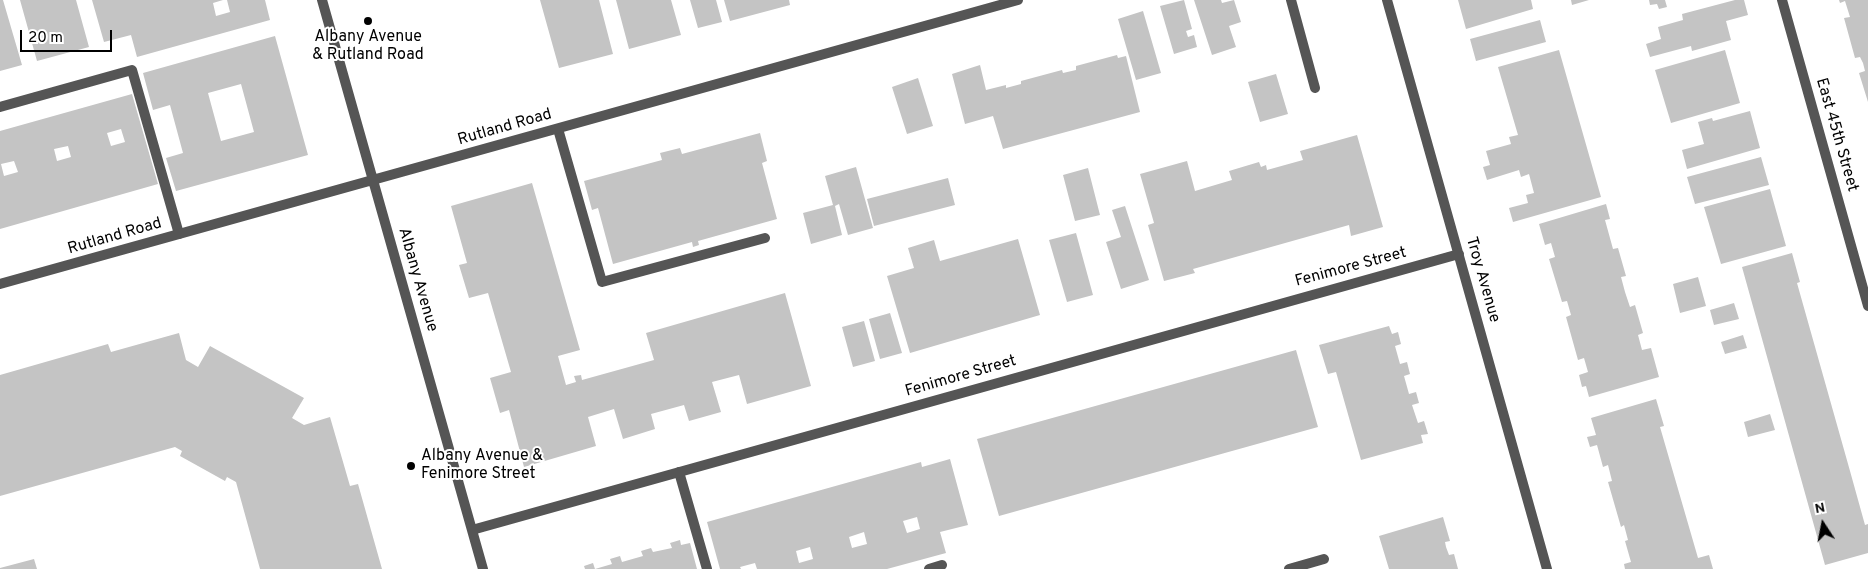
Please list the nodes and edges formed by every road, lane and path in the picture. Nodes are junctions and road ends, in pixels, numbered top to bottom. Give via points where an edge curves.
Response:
1 (322, 0) edge
2 (1018, 0) edge
3 (1291, 0) edge
4 (1387, 0) edge
5 (1782, 0) edge
6 (1315, 88) dead end
7 (0, 107) edge
8 (558, 129) junction
9 (373, 180) junction
10 (179, 234) junction
11 (765, 238) dead end
12 (1459, 254) junction
13 (0, 284) edge
14 (1868, 306) edge
15 (679, 472) junction
16 (472, 530) junction
17 (1324, 559) dead end
18 (942, 565) dead end
19 (483, 569) edge
20 (707, 569) edge
21 (929, 569) edge
22 (1289, 569) edge
23 (1546, 569) edge

1 - 9 street, Albany Avenue
2 - 8 street, Rutland Road
3 - 6 street
4 - 12 street, Troy Avenue
5 - 14 street, East 45th Street
7 - 10 street via 132,70
8 - 9 street, Rutland Road
8 - 11 street via 602,282
9 - 10 street, Rutland Road
9 - 16 street, Albany Avenue
10 - 13 street, Rutland Road
12 - 15 street, Fenimore Street
12 - 23 street, Troy Avenue
15 - 16 street, Fenimore Street
15 - 20 street
16 - 19 street, Albany Avenue
17 - 22 street
18 - 21 street

